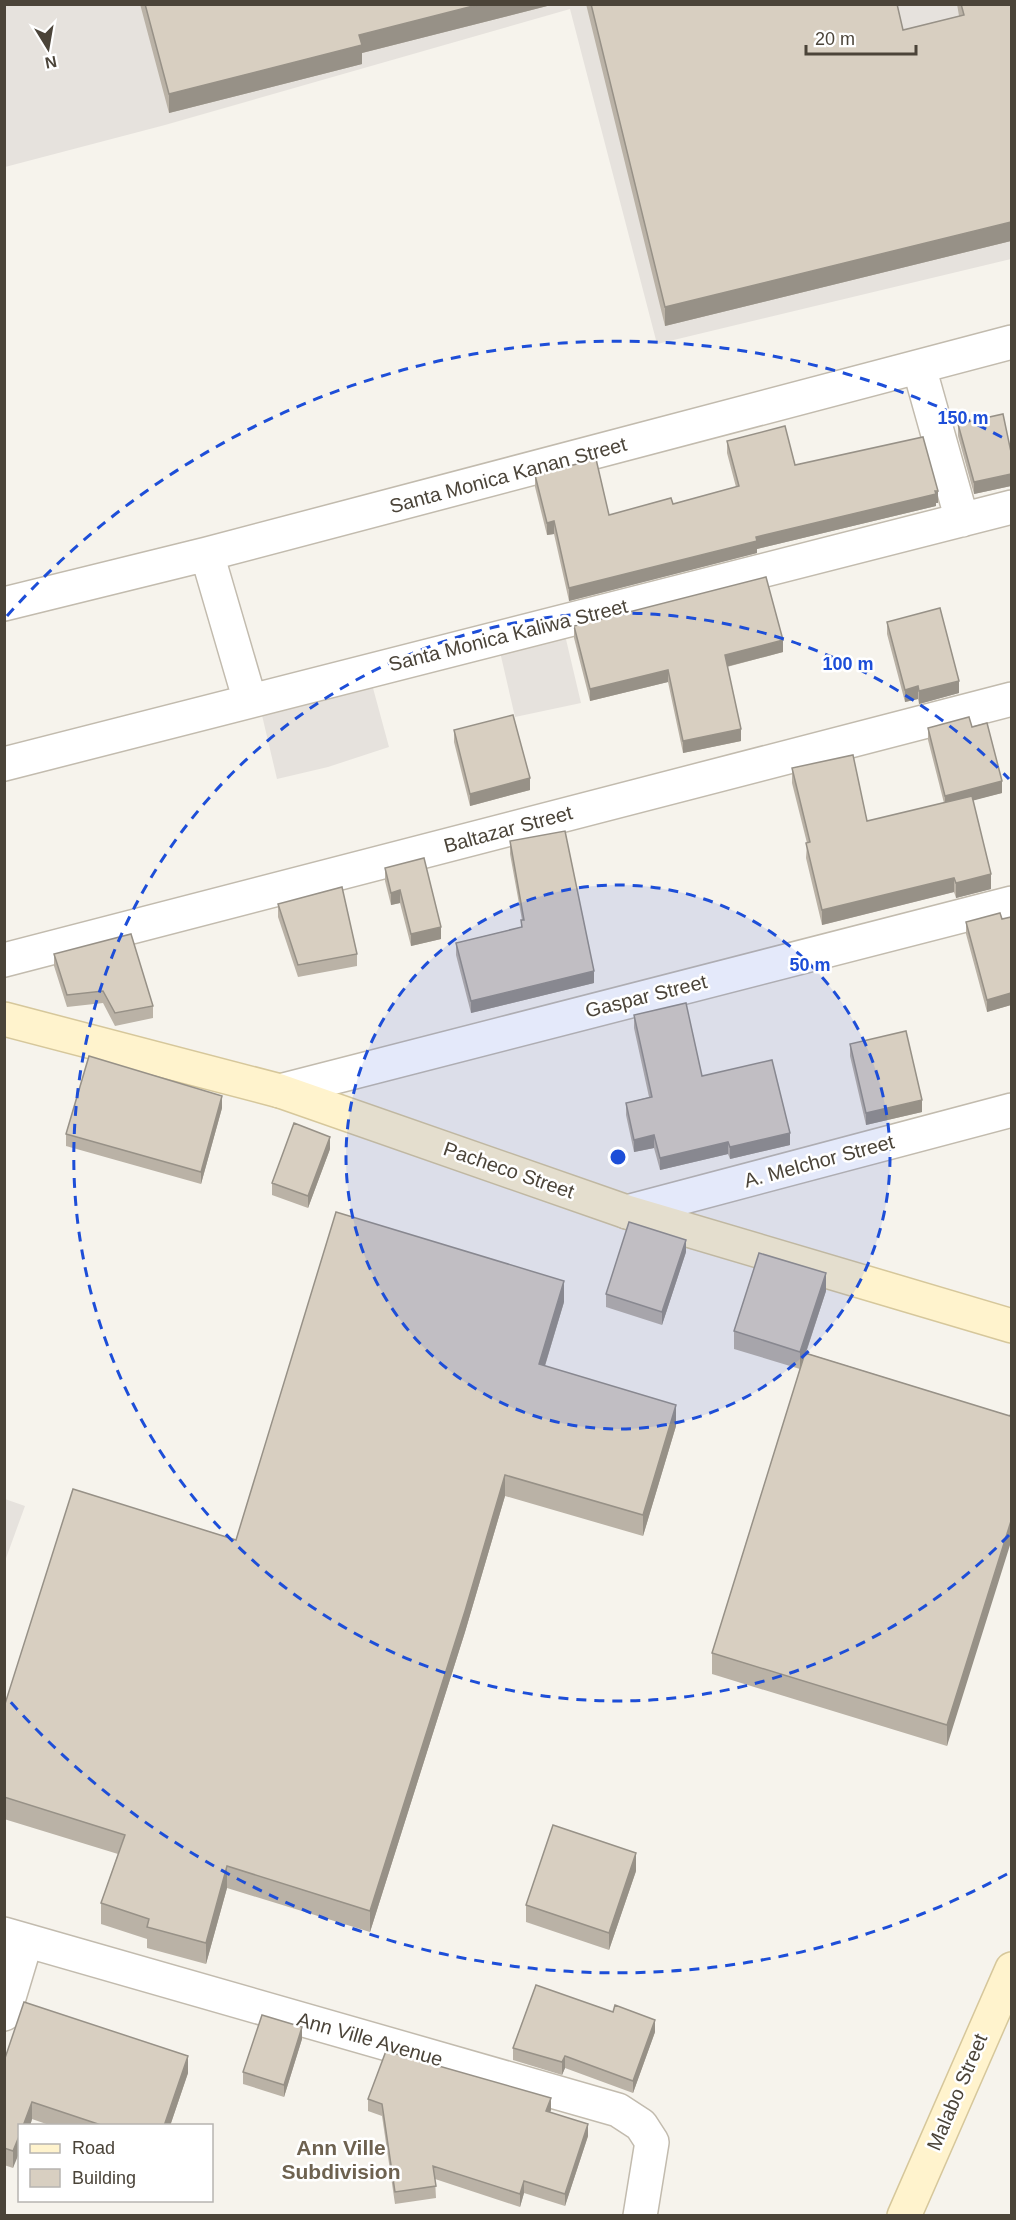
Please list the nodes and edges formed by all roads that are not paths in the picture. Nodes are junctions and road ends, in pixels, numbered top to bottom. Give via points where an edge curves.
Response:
1 (1011, 342) edge
2 (919, 367) junction
3 (1011, 507) edge
4 (962, 520) junction
5 (207, 554) junction
6 (4, 604) edge
7 (1011, 699) edge
8 (250, 700) junction
9 (4, 764) edge
10 (1011, 903) edge
11 (4, 960) edge
12 (4, 1019) edge
13 (280, 1091) junction
14 (1011, 1110) edge
15 (627, 1212) junction
16 (1011, 1326) edge
17 (15, 1937) edge
18 (1011, 1969) edge
19 (4, 2014) edge
20 (640, 2216) edge
21 (904, 2216) edge

1 - 2 street, Santa Monica Kanan Street
2 - 4 street
2 - 5 street, Santa Monica Kanan Street
3 - 4 street, Santa Monica Kaliwa Street
4 - 8 street, Santa Monica Kaliwa Street
5 - 6 street, Santa Monica Kanan Street
5 - 8 street
7 - 11 street, Baltazar Street
8 - 9 street, Santa Monica Kaliwa Street
10 - 13 street, Gaspar Street
12 - 13 street, Pacheco Street
13 - 15 street, Pacheco Street
14 - 15 street, A. Melchor Street
15 - 16 street, Pacheco Street
17 - 19 street
17 - 20 street, Ann Ville Avenue via 618,2110 641,2125 652,2142
18 - 21 street, Malabo Street

